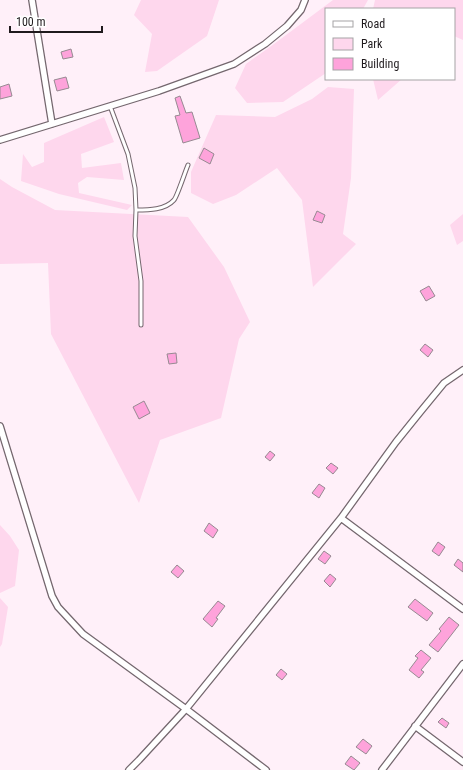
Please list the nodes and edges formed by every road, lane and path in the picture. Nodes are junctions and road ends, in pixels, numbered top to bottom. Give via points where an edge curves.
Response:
1 (32, 0) edge
2 (305, 0) edge
3 (110, 106) junction
4 (52, 124) junction
5 (0, 140) edge
6 (188, 165) dead end
7 (136, 210) junction
8 (141, 325) dead end
9 (463, 370) edge
10 (0, 426) edge
11 (341, 518) junction
12 (463, 608) edge
13 (463, 664) edge
14 (186, 709) junction
15 (415, 726) junction
16 (463, 762) edge
17 (129, 770) edge
18 (266, 770) edge
19 (382, 770) edge

1 - 4 street
2 - 3 street via 301,10 287,26 234,64
3 - 4 street
3 - 7 lane via 128,154 135,188
4 - 5 street
6 - 7 lane via 175,199 164,208
7 - 8 lane via 135,236 141,281
9 - 11 street via 444,384 421,411
10 - 14 street via 52,596 58,607 83,634
11 - 12 street
11 - 14 street
13 - 15 street
14 - 17 street
14 - 18 street
15 - 16 street
15 - 19 street

